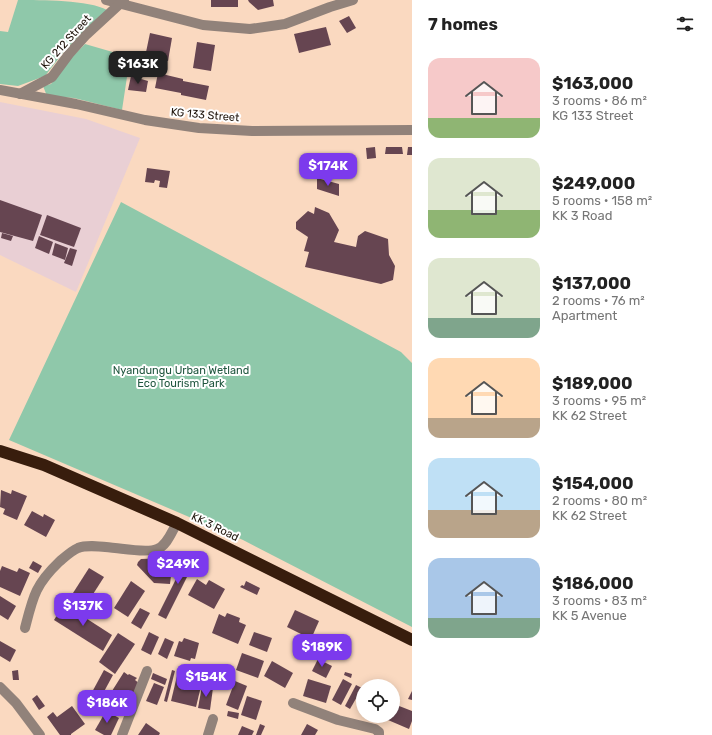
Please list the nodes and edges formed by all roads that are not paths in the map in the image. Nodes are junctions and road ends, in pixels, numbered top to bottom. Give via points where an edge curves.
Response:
1 (106, 0) edge
2 (353, 0) edge
3 (123, 2) edge
4 (0, 90) edge
5 (20, 94) junction
6 (412, 130) edge
7 (0, 451) edge
8 (177, 523) junction
9 (26, 628) dead end
10 (412, 640) edge
11 (147, 671) dead end
12 (0, 687) edge
13 (293, 703) dead end
14 (213, 720) dead end
15 (40, 735) edge
16 (122, 735) edge
17 (208, 735) edge
18 (379, 735) edge

1 - 3 street
2 - 3 street via 285,24 250,29 203,25
3 - 5 street, KG 212 Street via 86,35 52,77
4 - 5 street, KG 133 Street
5 - 6 street, KG 133 Street via 145,120 199,128 252,131
7 - 8 highway, KK 3 Road via 44,464
8 - 9 street via 165,543 157,550 79,547 66,555 39,584
8 - 10 highway, KK 3 Road
11 - 16 street
12 - 15 street via 16,703
13 - 18 street via 338,720 375,729
14 - 17 street

